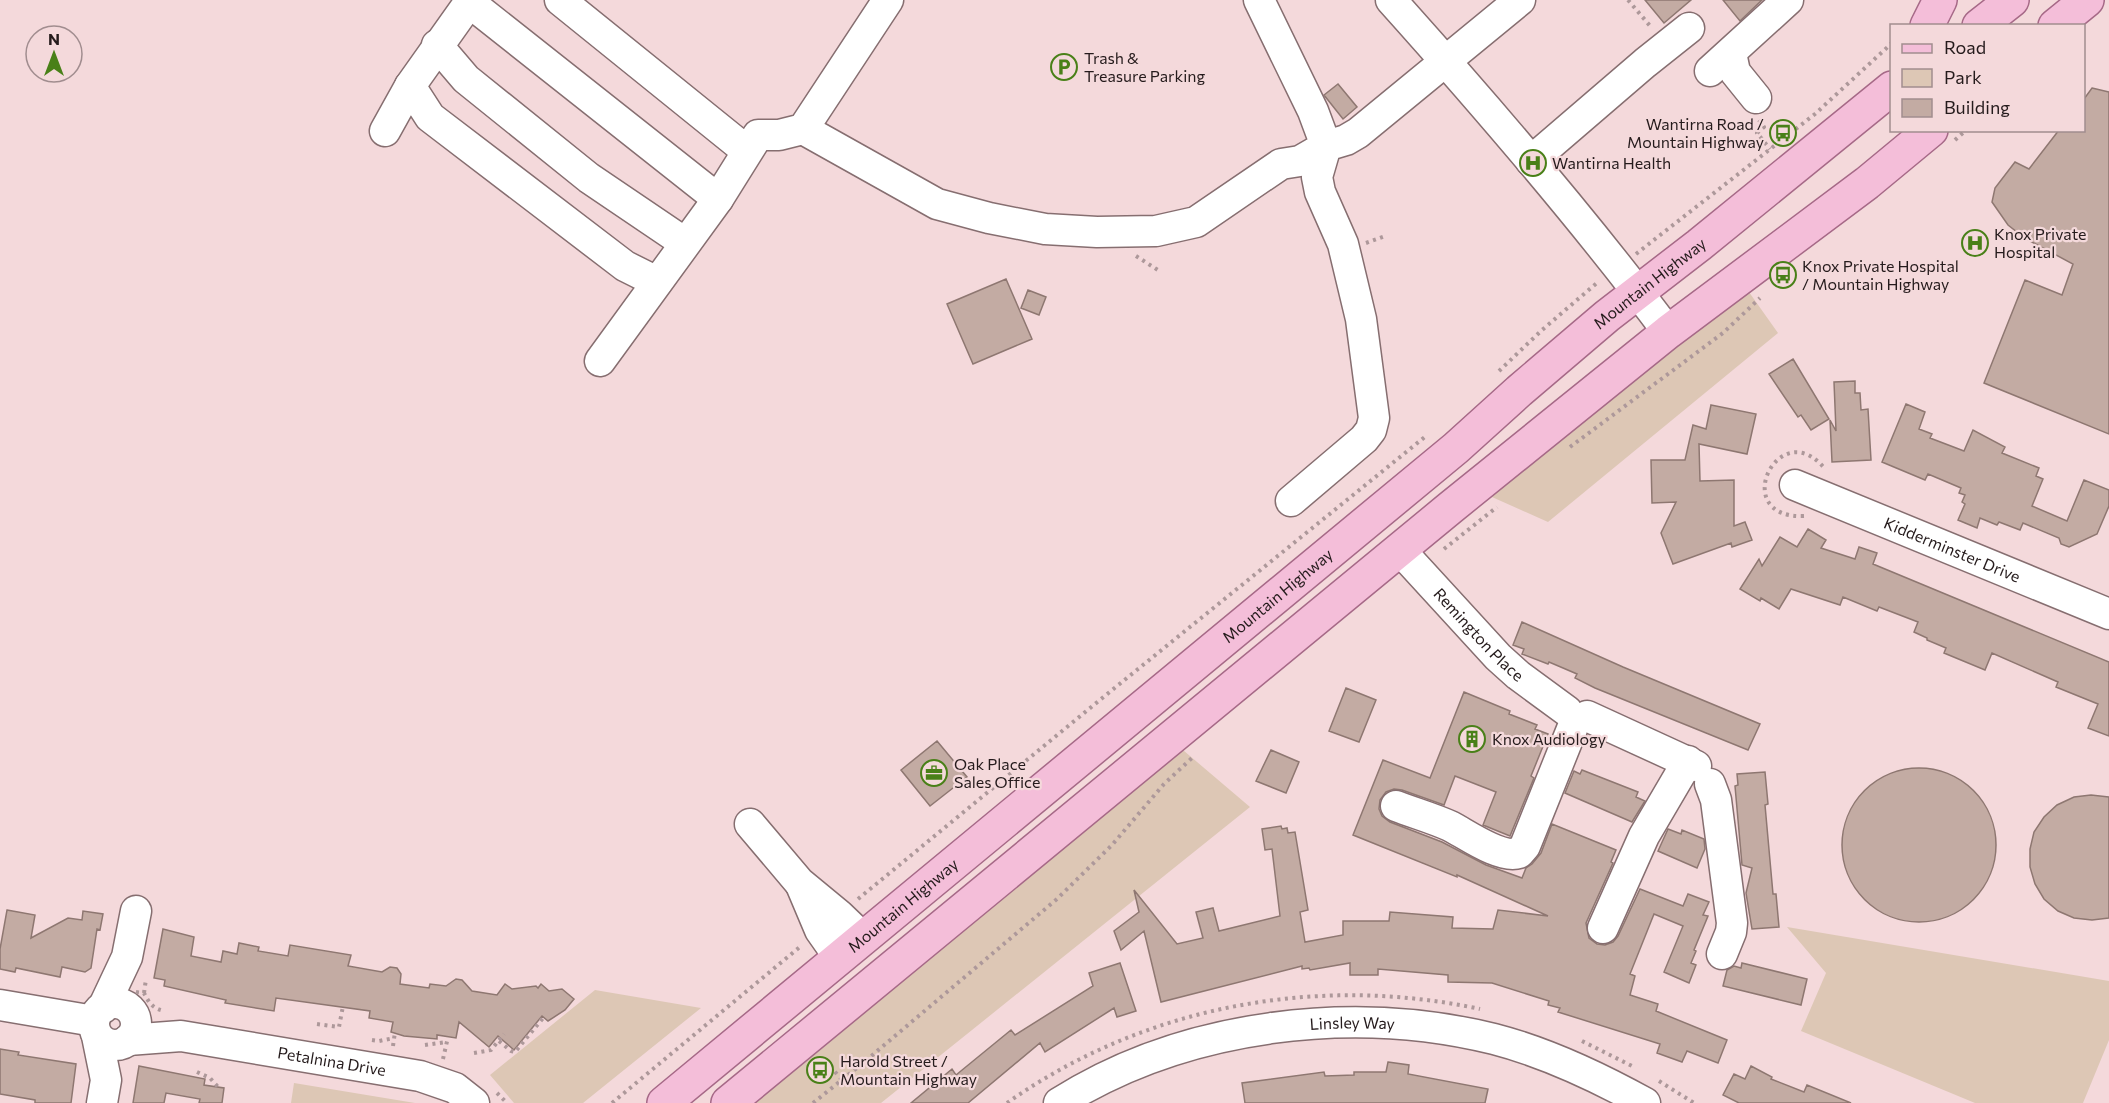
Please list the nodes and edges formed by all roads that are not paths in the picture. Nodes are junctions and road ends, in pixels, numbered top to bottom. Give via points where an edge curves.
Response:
1 (560, 0) edge
2 (888, 0) edge
3 (1259, 0) edge
4 (1391, 0) edge
5 (1520, 0) edge
6 (1788, 0) edge
7 (1940, 0) edge
8 (2012, 0) edge
9 (2023, 0) edge
10 (2087, 0) edge
11 (470, 1) edge
12 (1928, 24) edge
13 (1982, 24) edge
14 (2021, 24) edge
15 (2057, 24) edge
16 (1689, 28) dead end
17 (437, 45) junction
18 (1446, 62) junction
19 (410, 86) junction
20 (1889, 97) edge
21 (1759, 100) road end
22 (803, 129) junction
23 (385, 131) dead end
24 (1920, 134) edge
25 (1326, 146) junction
26 (747, 151) junction
27 (1531, 161) junction
28 (1309, 169) junction
29 (718, 199) junction
30 (686, 243) junction
31 (1627, 279) junction
32 (657, 282) junction
33 (1668, 332) junction
34 (600, 361) dead end
35 (1795, 485) dead end
36 (1291, 501) dead end
37 (1400, 549) junction
38 (2109, 614) edge
39 (1575, 719) junction
40 (1698, 770) junction
41 (1396, 806) dead end
42 (750, 824) dead end
43 (136, 910) dead end
44 (1603, 928) dead end
45 (851, 947) junction
46 (1722, 954) dead end
47 (877, 979) junction
48 (0, 1005) edge
49 (116, 1025) junction
50 (104, 1091) edge
51 (474, 1103) edge
52 (664, 1103) edge
53 (728, 1103) edge
54 (1059, 1103) edge
55 (1645, 1103) edge

1 - 26 street
2 - 22 street
3 - 25 street
4 - 18 street
5 - 18 street
6 - 21 street via 1720,62 1745,62
7 - 12 main road
8 - 13 main road
9 - 14 main road
10 - 15 main road
11 - 17 street
11 - 29 street
16 - 27 street
17 - 19 street
17 - 30 street via 466,79 589,178
18 - 25 street via 1358,133
18 - 27 street
19 - 23 street
19 - 32 street via 430,117 625,266
20 - 31 main road, Mountain Highway via 1699,245
22 - 26 street via 759,135
22 - 28 street via 937,204 1045,228 1156,231 1196,222 1281,164
24 - 33 main road via 1867,183
25 - 28 street
26 - 29 street
27 - 31 street
28 - 36 street via 1343,244 1361,319 1374,418 1364,439
29 - 30 street
30 - 32 street
31 - 33 street
31 - 45 main road, Mountain Highway via 1519,391 1456,448
32 - 34 street
33 - 37 main road
35 - 38 street, Kidderminster Drive
37 - 39 street, Remington Place via 1498,657
37 - 47 main road
39 - 40 street, Remington Place
39 - 41 street via 1526,846 1519,853 1509,854 1473,841 1449,826
40 - 44 street via 1644,836
40 - 46 street via 1716,800 1732,924
42 - 45 street
43 - 49 street
45 - 47 main road
45 - 52 main road, Mountain Highway
47 - 53 main road
48 - 49 street, Petalnina Drive
49 - 50 street via 119,1059
49 - 51 street, Petalnina Drive via 420,1076 455,1088
54 - 55 street, Linsley Way via 1114,1073 1206,1042 1257,1030 1376,1021 1437,1027 1496,1040 1557,1060

